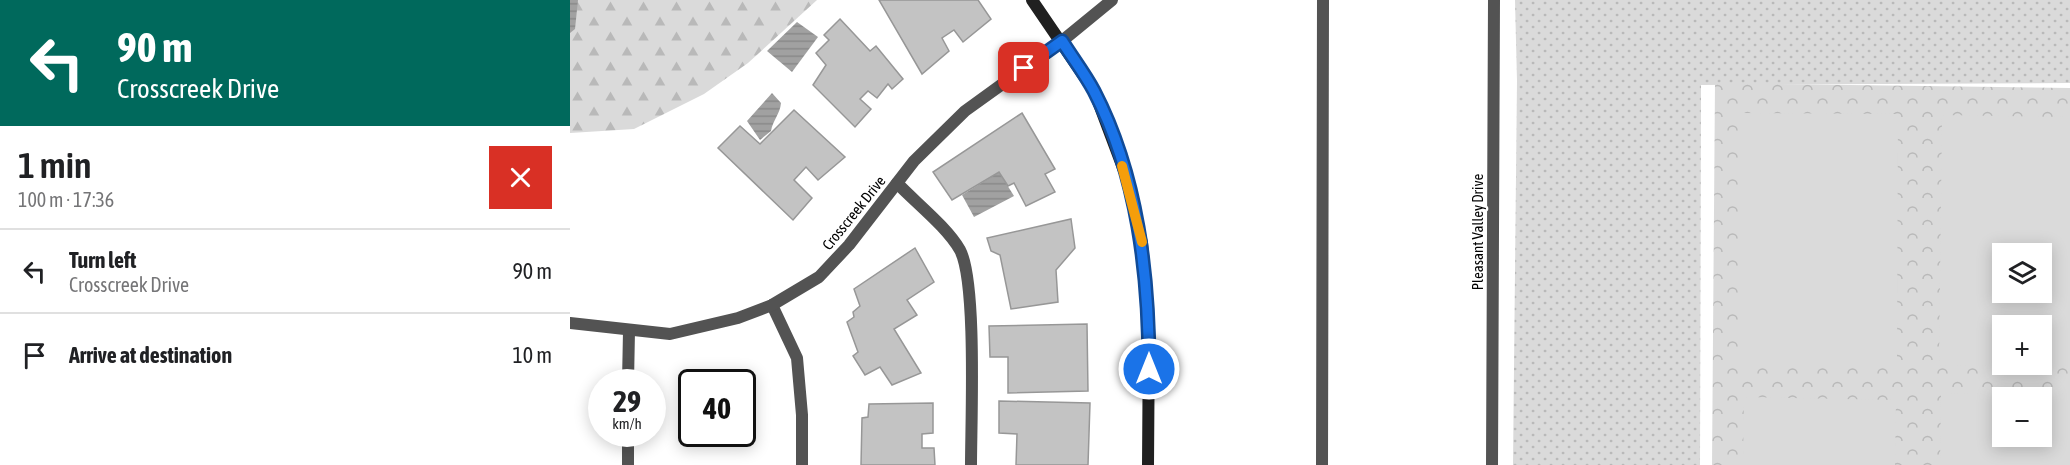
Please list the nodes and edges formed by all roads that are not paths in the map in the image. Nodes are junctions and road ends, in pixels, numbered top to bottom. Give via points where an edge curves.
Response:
1 (1032, 0) edge
2 (1112, 0) edge
3 (1323, 0) edge
4 (1494, 0) edge
5 (1062, 41) junction
6 (897, 183) junction
7 (772, 305) junction
8 (570, 323) edge
9 (628, 331) junction
10 (628, 369) edge
11 (628, 447) edge
12 (628, 465) edge
13 (802, 465) edge
14 (971, 465) edge
15 (1148, 465) edge
16 (1322, 465) edge
17 (1492, 465) edge

1 - 5 street
2 - 5 street, Crosscreek Drive
3 - 16 street
4 - 17 street, Pleasant Valley Drive
5 - 6 street, Crosscreek Drive via 965,111
5 - 15 street via 1094,91 1112,133 1142,243 1149,323
6 - 7 street, Crosscreek Drive via 819,277
6 - 14 street via 955,242 966,264
7 - 9 street, Crosscreek Drive via 738,318 670,334
7 - 13 street via 797,358
8 - 9 street, Crosscreek Drive
9 - 10 street
11 - 12 street

